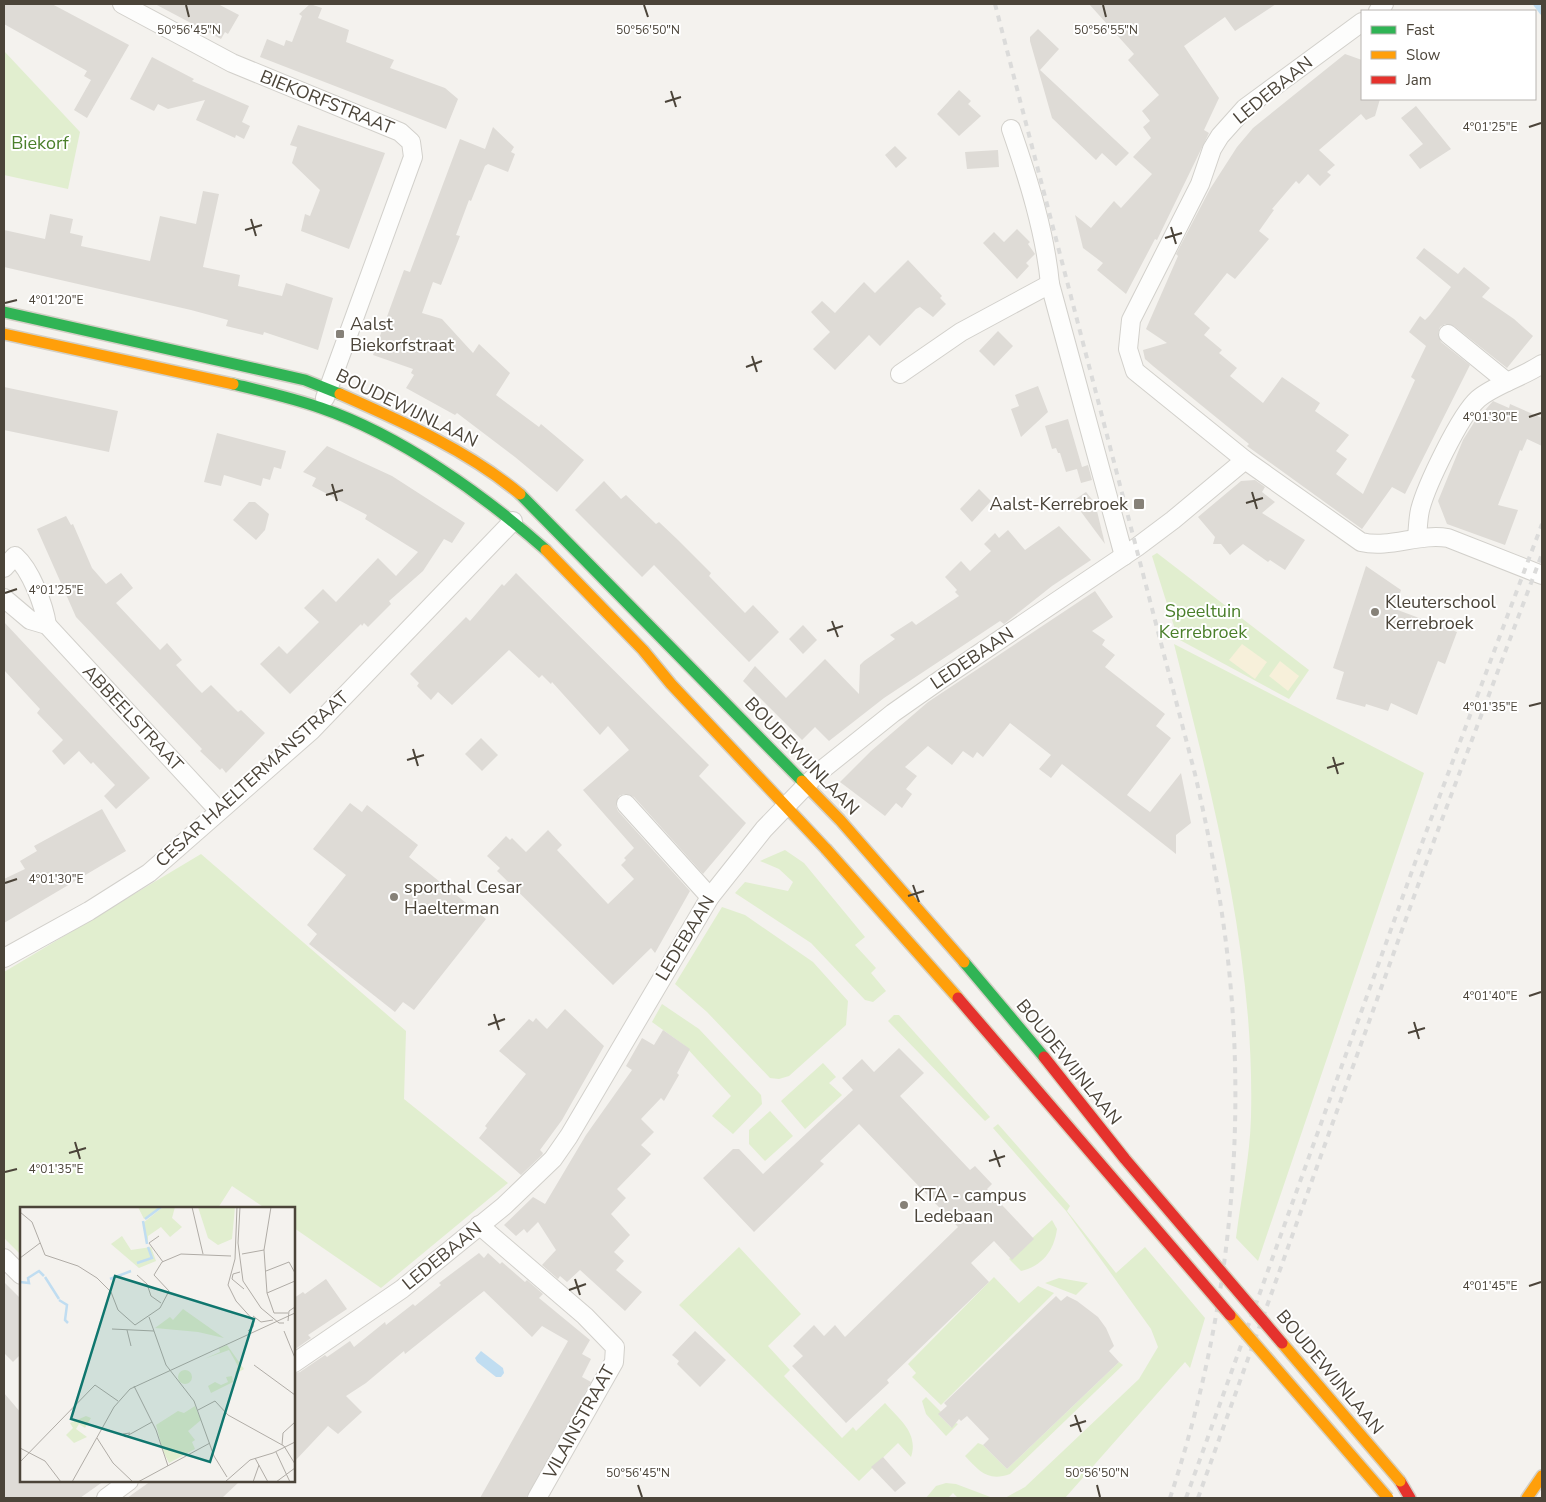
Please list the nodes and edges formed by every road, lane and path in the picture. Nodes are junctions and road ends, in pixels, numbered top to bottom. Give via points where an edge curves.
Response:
1 (122, 4) edge
2 (1361, 23) edge
3 (1011, 128) dead end
4 (1050, 284) junction
5 (4, 312) edge
6 (4, 334) edge
7 (1448, 334) dead end
8 (1542, 364) edge
9 (900, 374) dead end
10 (1507, 382) junction
11 (329, 389) junction
12 (322, 408) junction
13 (1245, 460) junction
14 (513, 521) junction
15 (1417, 537) junction
16 (1124, 556) junction
17 (4, 568) edge
18 (1542, 575) edge
19 (4, 598) edge
20 (47, 626) junction
21 (806, 785) junction
22 (626, 804) dead end
23 (786, 806) junction
24 (219, 812) junction
25 (710, 897) junction
26 (4, 958) edge
27 (479, 1225) junction
28 (4, 1258) edge
29 (20, 1274) edge
30 (295, 1362) edge
31 (1542, 1476) edge
32 (1400, 1481) junction
33 (128, 1482) edge
34 (106, 1498) edge
35 (537, 1498) edge
36 (1388, 1498) edge
37 (1410, 1498) edge
38 (1425, 1498) edge
39 (1527, 1498) edge

1 - 11 street, BIEKORFSTRAAT via 232,63 400,132 411,142 413,157
2 - 13 street, LEDEBAAN via 1245,108 1220,136 1206,162 1200,184 1131,320 1128,349 1135,371
3 - 4 street via 1046,255
4 - 9 street via 961,332
4 - 16 street
5 - 11 main road, BOUDEWIJNLAAN via 305,380
6 - 12 main road, BOUDEWIJNLAAN via 246,387
7 - 10 street
8 - 10 street
10 - 15 street via 1477,400 1461,420 1423,500
11 - 12 street, BIEKORFSTRAAT
11 - 21 main road, BOUDEWIJNLAAN via 447,443 508,483
12 - 14 main road, BOUDEWIJNLAAN via 438,466
13 - 15 street via 1361,542 1378,544
13 - 16 street, LEDEBAAN
14 - 23 main road, BOUDEWIJNLAAN via 560,563
14 - 24 street, CESAR HAELTERMANSTRAAT via 310,731
15 - 18 street via 1434,535 1448,538
16 - 21 street, LEDEBAAN via 893,712
17 - 20 street, ABBEELSTRAAT via 15,556 23,563 45,610
19 - 20 street, ABBEELSTRAAT via 30,620
20 - 24 street, ABBEELSTRAAT
21 - 23 street, LEDEBAAN
21 - 32 main road, BOUDEWIJNLAAN, bridge via 941,935 1125,1159
22 - 25 street
23 - 25 street, LEDEBAAN
23 - 36 main road, BOUDEWIJNLAAN, bridge via 978,1021
24 - 26 street, CESAR HAELTERMANSTRAAT via 149,873
25 - 27 street, LEDEBAAN via 553,1159
27 - 30 street, LEDEBAAN via 402,1289
27 - 35 street, VILAINSTRAAT via 585,1316 615,1347 614,1362
28 - 29 street
31 - 39 main road
32 - 37 main road, BOUDEWIJNLAAN
32 - 38 main road, BOUDEWIJNLAAN
33 - 34 street

